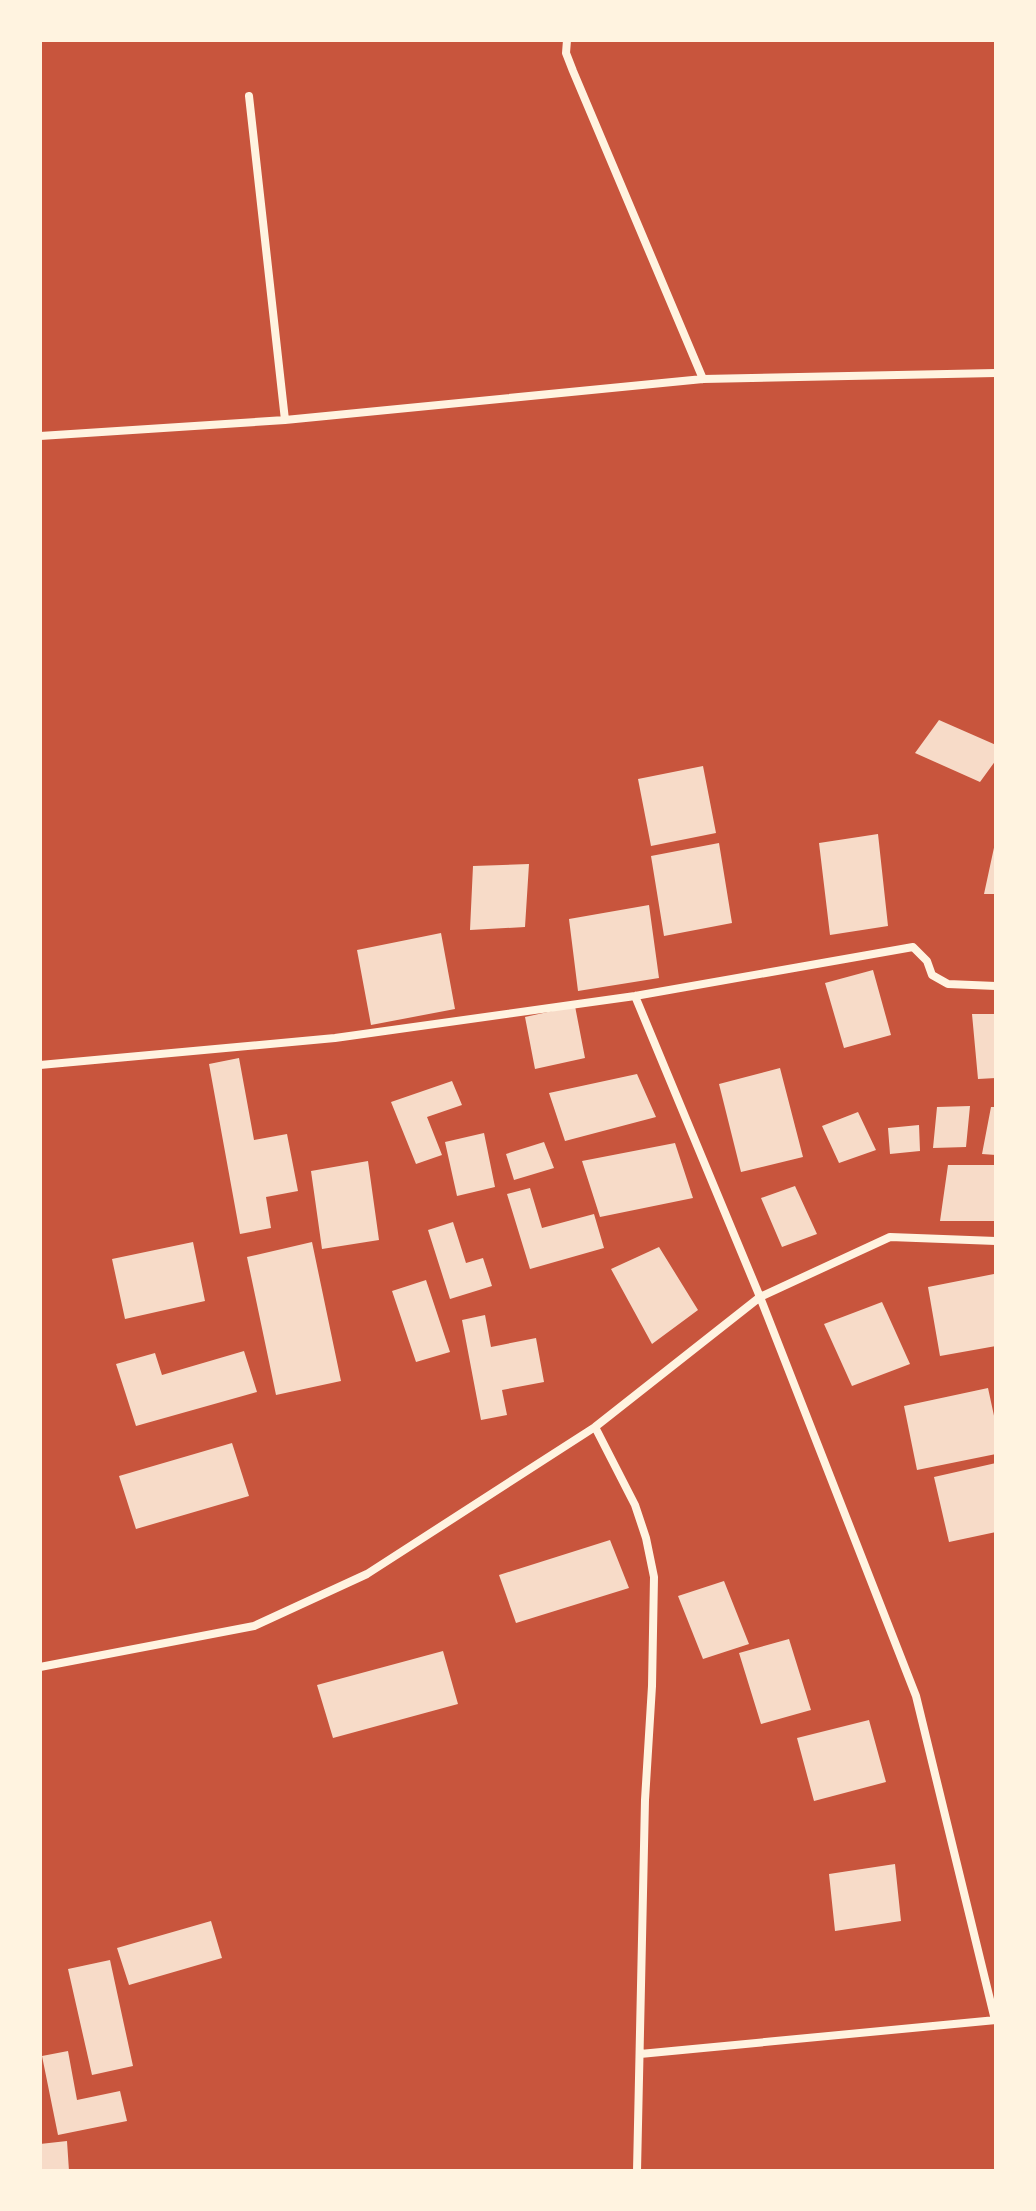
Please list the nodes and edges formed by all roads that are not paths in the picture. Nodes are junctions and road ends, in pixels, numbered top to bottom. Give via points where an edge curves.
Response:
1 (567, 40) edge
2 (249, 96) dead end
3 (996, 373) edge
4 (703, 379) junction
5 (285, 420) junction
6 (40, 436) edge
7 (996, 986) edge
8 (635, 996) junction
9 (40, 1065) edge
10 (996, 1241) edge
11 (760, 1297) junction
12 (595, 1427) junction
13 (40, 1667) edge
14 (996, 2020) edge
15 (640, 2054) junction
16 (637, 2171) edge

1 - 4 street via 573,71
2 - 5 street
3 - 4 street
4 - 5 street
5 - 6 street
7 - 8 street via 948,984 932,975 913,947
8 - 9 street via 335,1038
8 - 11 street
10 - 11 street via 890,1237
11 - 12 street
11 - 14 street via 916,1696
12 - 13 street via 367,1574 254,1626
12 - 15 street via 635,1505 654,1577
14 - 15 street
15 - 16 street

